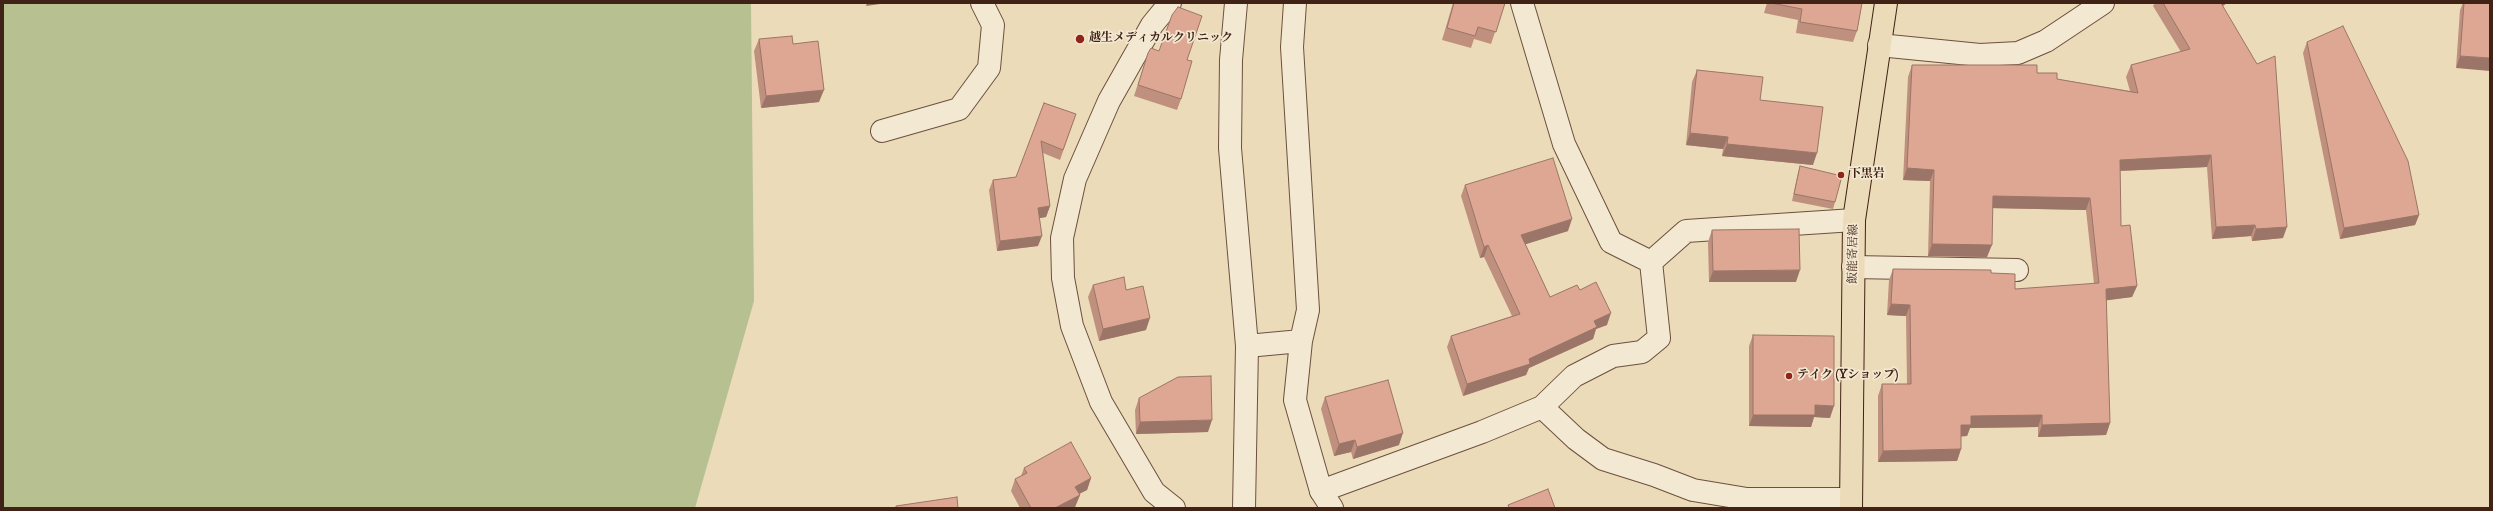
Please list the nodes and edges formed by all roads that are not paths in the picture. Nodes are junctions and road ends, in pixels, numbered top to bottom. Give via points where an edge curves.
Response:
1 (982, 3) edge
2 (1170, 3) edge
3 (1236, 3) edge
4 (1295, 3) edge
5 (1522, 3) edge
6 (1886, 3) edge
7 (2102, 3) edge
8 (1879, 45) junction
9 (882, 131) dead end
10 (1854, 220) junction
11 (1652, 262) junction
12 (1854, 267) junction
13 (2017, 270) dead end
14 (1301, 341) junction
15 (1247, 346) junction
16 (1542, 407) junction
17 (1327, 499) edge
18 (1851, 504) edge
19 (1174, 508) edge
20 (1244, 508) edge

1 - 9 street via 993,26 989,68 959,109
2 - 19 street via 1152,25 1109,101 1075,179 1062,238 1063,278 1072,326 1101,402 1154,492
3 - 15 street via 1231,60 1230,148
4 - 14 street via 1292,55 1308,310
5 - 11 street via 1564,144 1611,242
6 - 8 main road, 飯能寄居線
7 - 8 street via 2046,41 2018,53 1980,55
8 - 10 main road, 飯能寄居線
10 - 11 street via 1686,231
10 - 12 main road, 飯能寄居線
11 - 16 street via 1659,338 1642,352 1613,356 1574,376
12 - 13 street
12 - 18 main road, 飯能寄居線
14 - 15 street
14 - 17 street via 1295,400
15 - 20 street
16 - 17 street
16 - 18 street via 1576,439 1603,459 1694,490 1747,499

